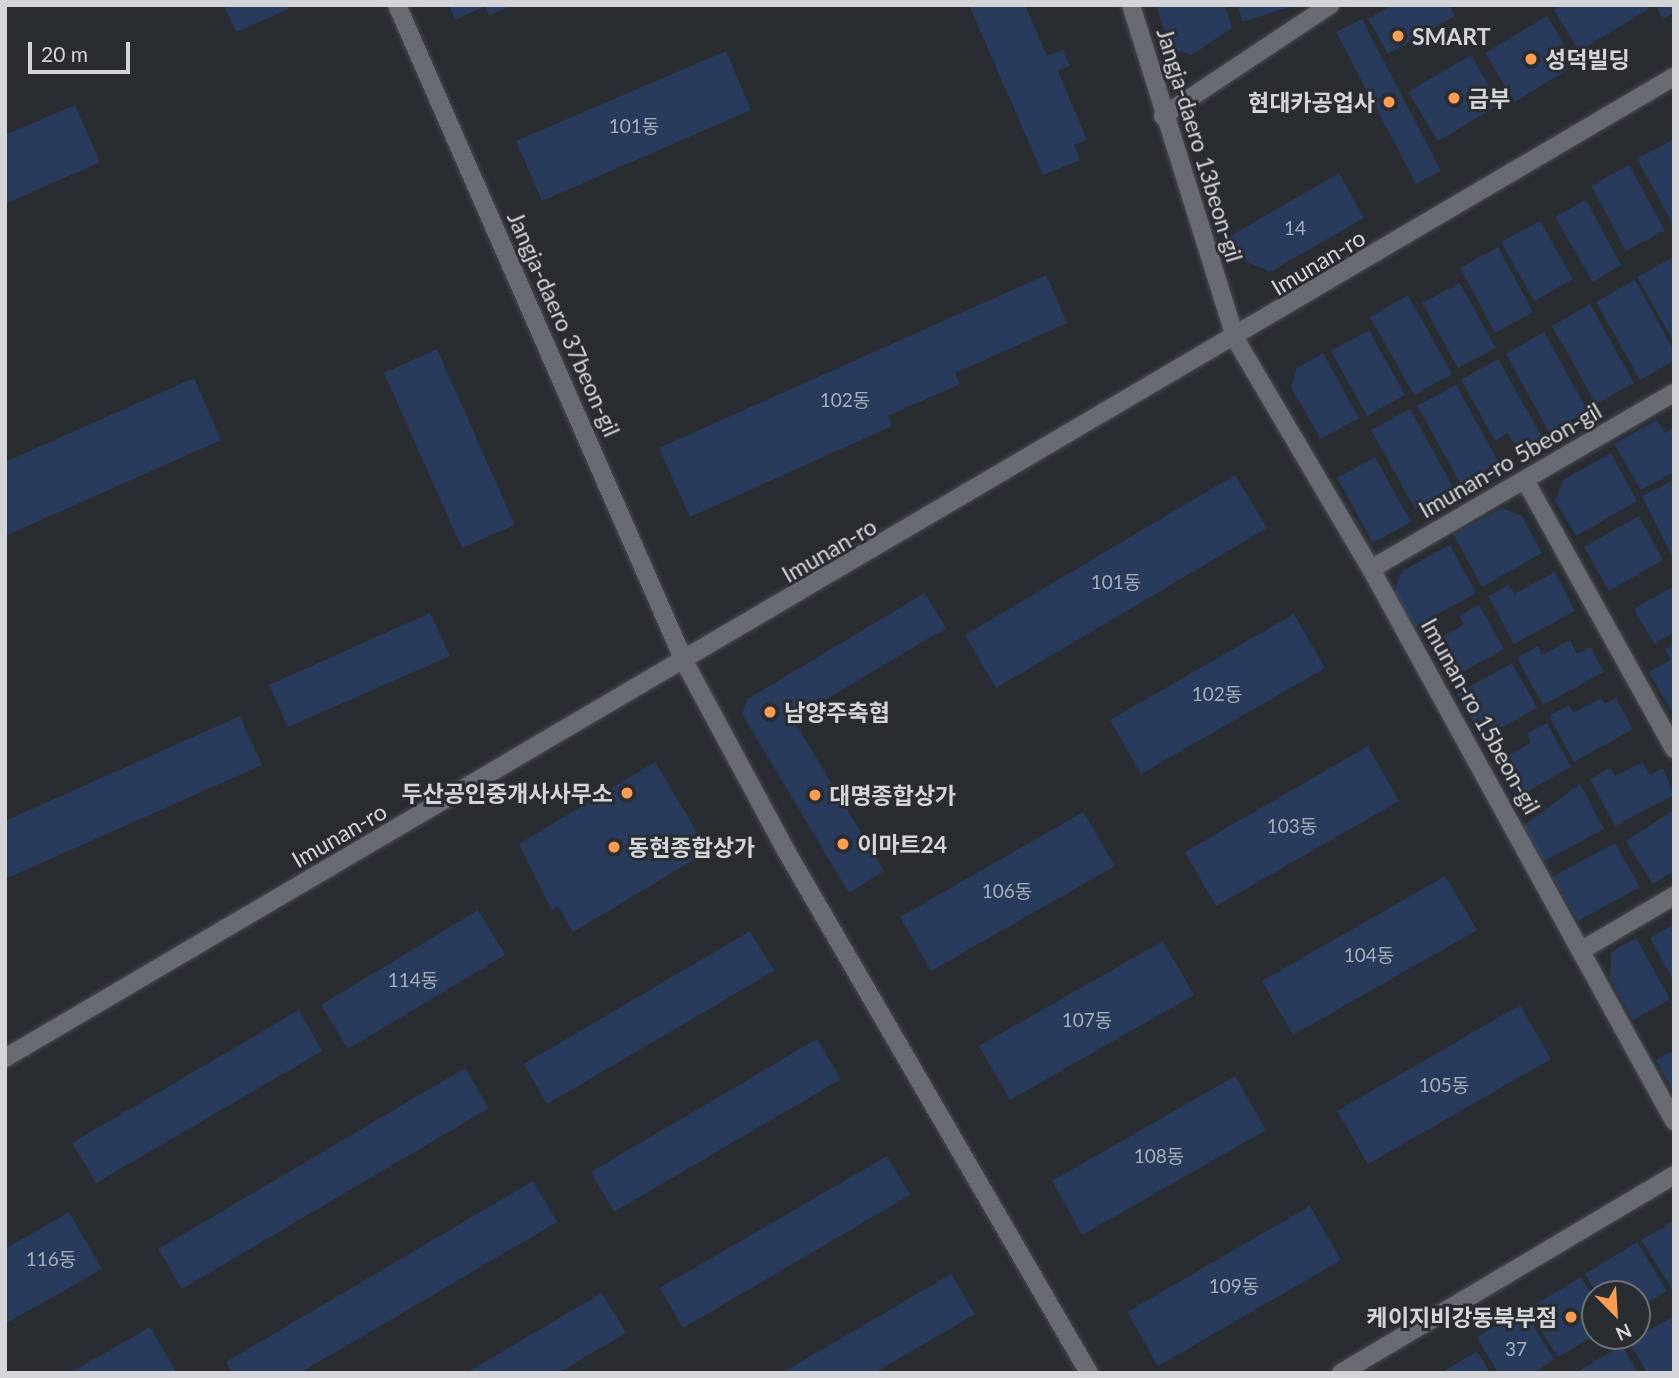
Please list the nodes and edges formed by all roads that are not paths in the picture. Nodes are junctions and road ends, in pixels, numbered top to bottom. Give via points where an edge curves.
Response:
1 (397, 5) edge
2 (1131, 5) edge
3 (1330, 5) edge
4 (1674, 77) edge
5 (1163, 116) junction
6 (1236, 340) junction
7 (1674, 393) edge
8 (1525, 480) junction
9 (1371, 569) junction
10 (685, 663) junction
11 (1674, 749) edge
12 (1674, 895) edge
13 (1582, 950) junction
14 (5, 1058) edge
15 (1674, 1121) edge
16 (1674, 1175) edge
17 (1089, 1373) edge
18 (1342, 1373) edge

1 - 10 street, Jangja-daero 37beon-gil
2 - 5 street, Jangja-daero 13beon-gil
3 - 5 street
4 - 6 street, Imunan-ro
5 - 6 street, Jangja-daero 13beon-gil
6 - 9 street, Imunan-ro 15beon-gil
6 - 10 street, Imunan-ro
7 - 8 street, Imunan-ro 5beon-gil
8 - 9 street, Imunan-ro 5beon-gil
8 - 11 street
9 - 13 street, Imunan-ro 15beon-gil
10 - 14 street, Imunan-ro
10 - 17 street, Jangja-daero 37beon-gil via 785,849
12 - 13 street
13 - 15 street, Imunan-ro 15beon-gil
16 - 18 street

